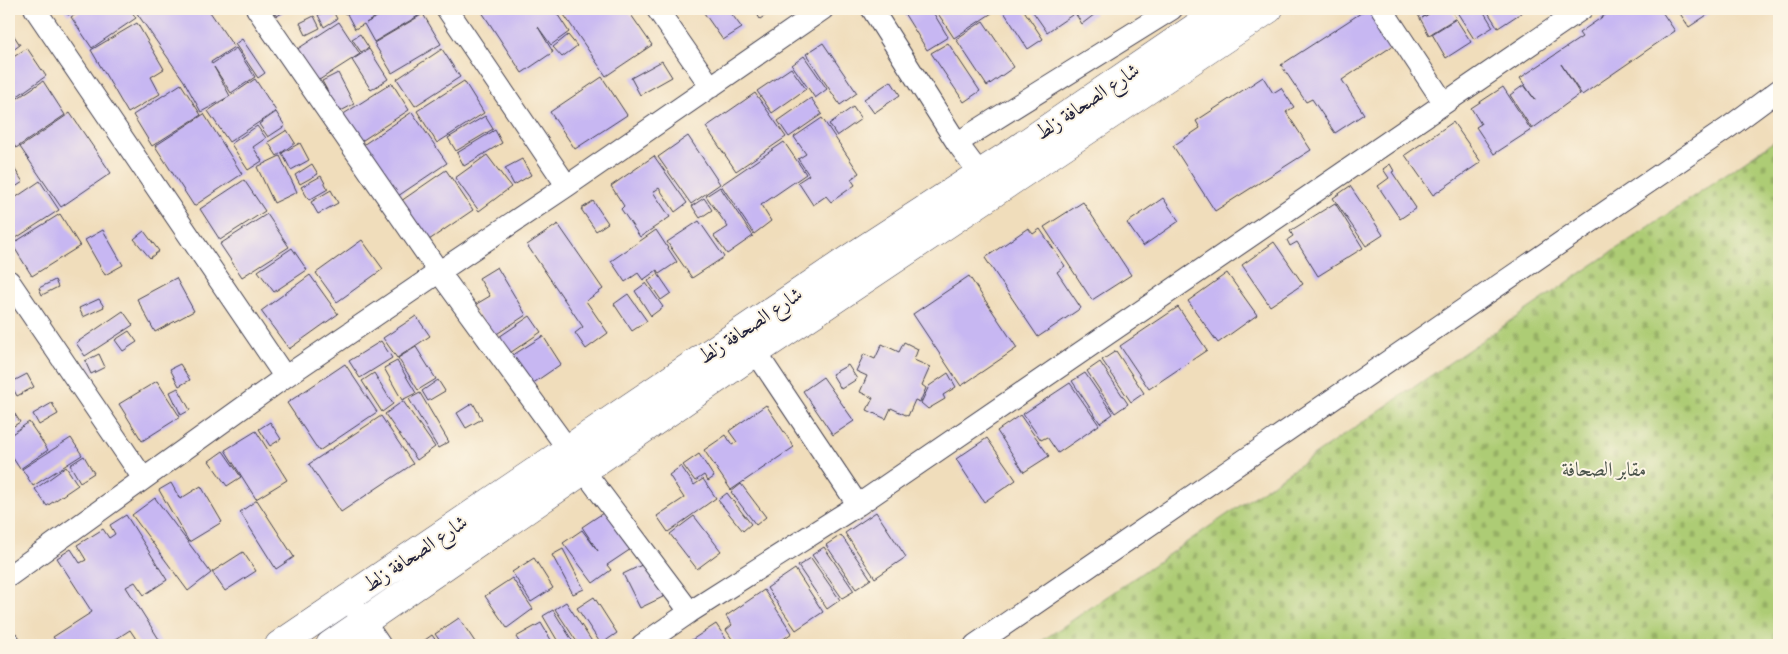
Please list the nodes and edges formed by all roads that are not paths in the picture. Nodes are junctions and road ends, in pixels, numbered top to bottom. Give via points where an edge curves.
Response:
1 (36, 9) edge
2 (258, 9) edge
3 (447, 9) edge
4 (657, 9) edge
5 (823, 9) edge
6 (872, 9) edge
7 (1172, 9) edge
8 (1222, 9) edge
9 (1269, 9) edge
10 (1382, 9) edge
11 (1582, 9) edge
12 (711, 87) junction
13 (1779, 90) edge
14 (1444, 103) junction
15 (957, 143) junction
16 (987, 183) junction
17 (567, 186) junction
18 (439, 272) junction
19 (9, 281) edge
20 (749, 342) junction
21 (285, 377) junction
22 (568, 448) junction
23 (584, 471) junction
24 (143, 478) junction
25 (858, 505) junction
26 (9, 576) edge
27 (348, 598) junction
28 (690, 612) junction
29 (365, 622) junction
30 (9, 642) edge
31 (11, 645) edge
32 (279, 645) edge
33 (330, 645) edge
34 (380, 645) edge
35 (642, 645) edge
36 (975, 645) edge

1 - 21 street
2 - 18 street
3 - 17 street
4 - 12 street
5 - 12 street
6 - 15 street
7 - 15 street
8 - 16 highway, شارع الصحافة زلط
9 - 16 highway, شارع الصحافة زلط
10 - 14 street
11 - 14 street
12 - 17 street
13 - 36 street
14 - 25 street
15 - 16 street
16 - 20 highway, شارع الصحافة زلط
17 - 18 street
18 - 21 street
18 - 22 street
19 - 24 street
20 - 22 highway, شارع الصحافة زلط
20 - 23 highway, شارع الصحافة زلط
20 - 25 street
21 - 24 street
22 - 23 street
22 - 27 highway, شارع الصحافة زلط
23 - 28 street
23 - 29 highway, شارع الصحافة زلط
24 - 26 street
25 - 28 street
27 - 29 street
27 - 32 highway, شارع الصحافة زلط
28 - 35 street
29 - 33 highway, شارع الصحافة زلط
29 - 34 street
30 - 31 street

